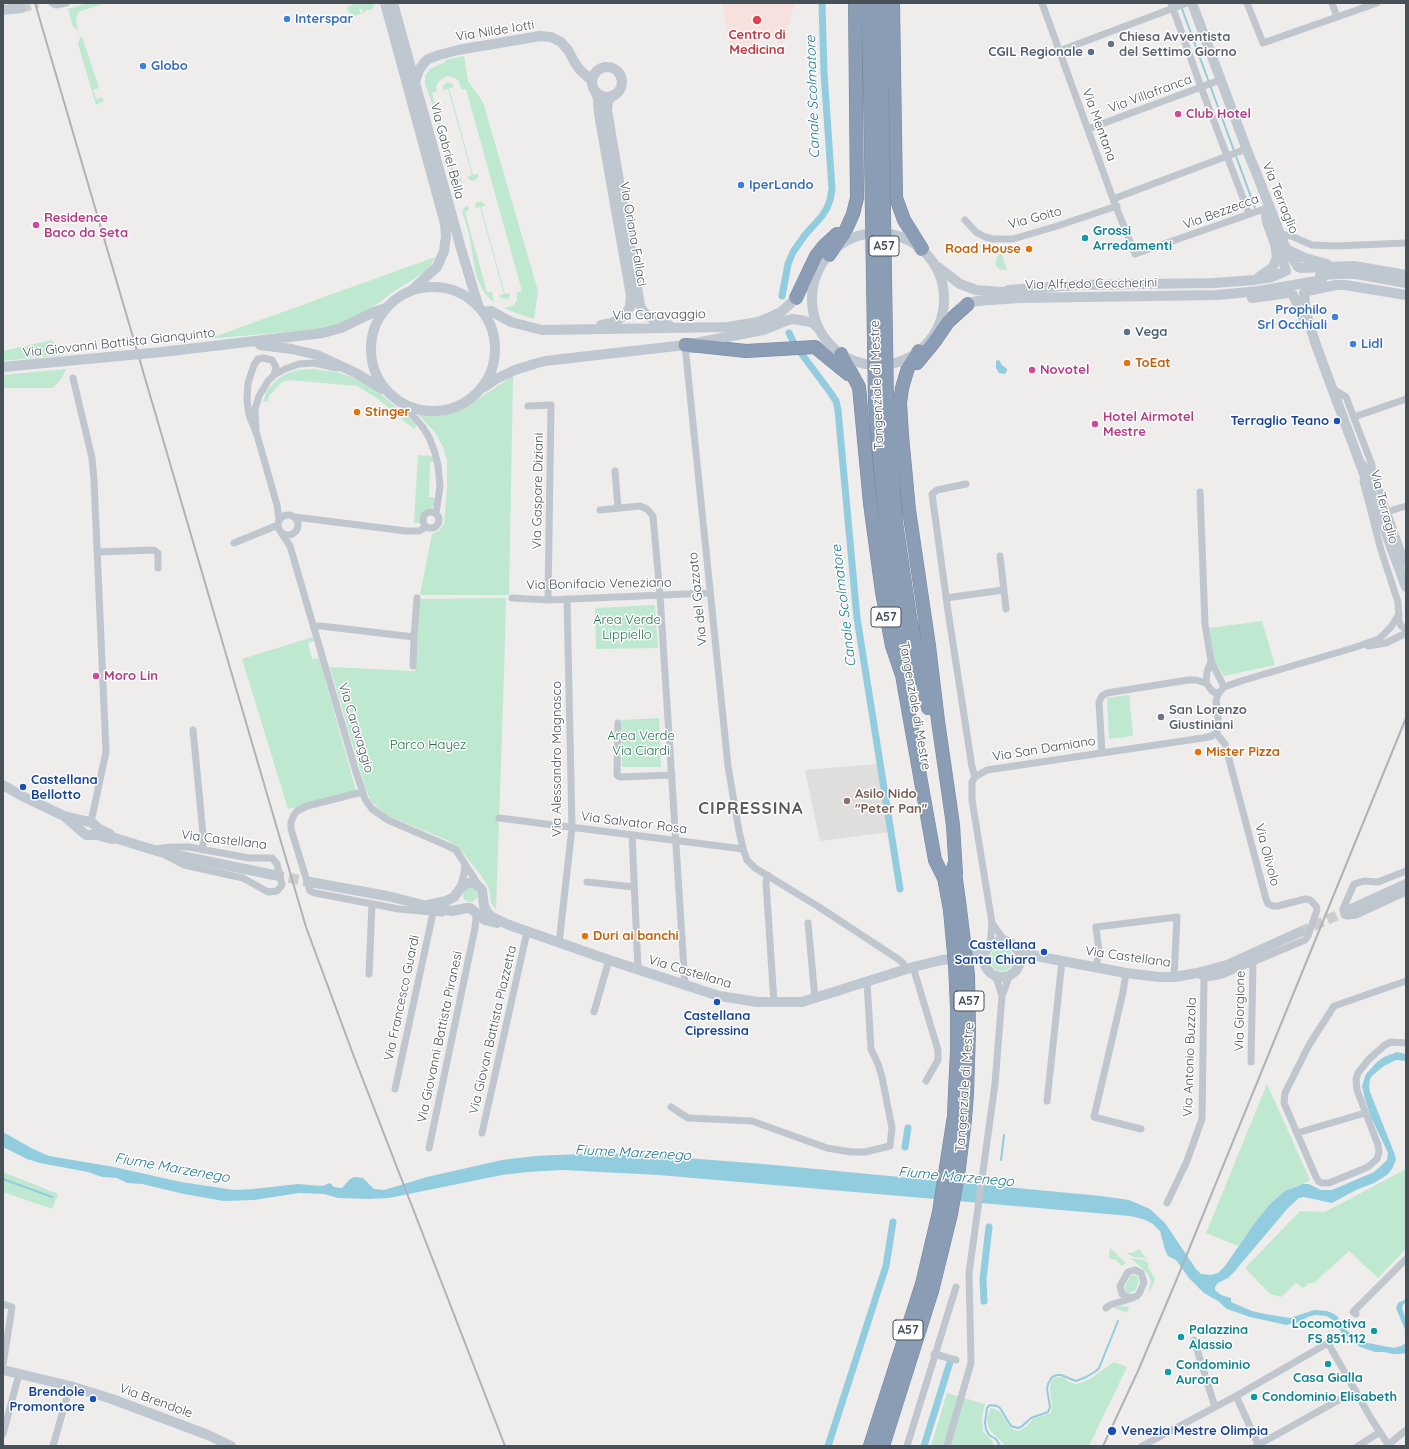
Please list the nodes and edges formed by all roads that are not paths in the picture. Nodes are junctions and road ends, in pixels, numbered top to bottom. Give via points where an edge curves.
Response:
1 (52, 3) edge
2 (66, 3) edge
3 (384, 3) edge
4 (393, 3) edge
5 (855, 3) edge
6 (868, 3) edge
7 (880, 3) edge
8 (893, 3) edge
9 (1042, 3) edge
10 (1186, 3) edge
11 (1192, 3) edge
12 (1247, 3) edge
13 (1332, 3) edge
14 (1377, 3) edge
15 (1174, 6) edge
16 (20, 8) tunnel mouth
17 (3, 10) edge
18 (1337, 17) junction
19 (406, 49) junction
20 (1059, 51) junction
21 (428, 59) junction
22 (577, 66) junction
23 (598, 68) junction
24 (591, 80) junction
25 (1217, 81) junction
26 (415, 82) junction
27 (1204, 87) junction
28 (876, 91) junction
29 (596, 93) junction
30 (614, 96) junction
31 (1088, 129) junction
32 (1245, 153) junction
33 (1230, 156) junction
34 (1115, 202) junction
35 (1267, 210) junction
36 (1249, 214) junction
37 (850, 220) junction
38 (964, 220) dead end
39 (1280, 234) junction
40 (1406, 243) edge
41 (922, 249) junction
42 (1287, 250) junction
43 (1135, 254) joint
44 (829, 255) junction
45 (933, 261) junction
46 (1343, 266) junction
47 (1299, 267) junction
48 (818, 270) junction
49 (1285, 271) junction
50 (1406, 275) edge
51 (1406, 283) edge
52 (1257, 285) junction
53 (1406, 288) edge
54 (411, 290) junction
55 (1305, 292) junction
56 (1290, 294) junction
57 (1406, 295) edge
58 (991, 296) junction
59 (796, 298) junction
60 (968, 304) junction
61 (386, 308) junction
62 (481, 309) junction
63 (679, 328) junction
64 (819, 329) junction
65 (562, 330) junction
66 (936, 332) junction
67 (238, 344) junction
68 (685, 345) junction
69 (1316, 345) junction
70 (919, 351) junction
71 (841, 354) junction
72 (3, 367) edge
73 (356, 373) junction
74 (274, 375) junction
75 (73, 378) dead end
76 (1333, 389) junction
77 (479, 391) junction
78 (389, 393) junction
79 (860, 395) junction
80 (902, 395) junction
81 (1406, 399) edge
82 (401, 402) junction
83 (528, 406) dead end
84 (1354, 417) junction
85 (257, 435) junction
86 (1358, 458) junction
87 (615, 471) dead end
88 (1373, 476) junction
89 (966, 484) dead end
90 (1200, 492) dead end
91 (278, 506) junction
92 (1406, 506) edge
93 (618, 508) junction
94 (600, 510) dead end
95 (1387, 512) junction
96 (286, 514) junction
97 (436, 514) junction
98 (295, 517) junction
99 (278, 522) junction
100 (426, 527) junction
101 (282, 534) junction
102 (292, 535) junction
103 (234, 543) dead end
104 (290, 546) junction
105 (97, 552) junction
106 (1000, 556) dead end
107 (1406, 564) edge
108 (158, 568) dead end
109 (1406, 588) edge
110 (1003, 590) junction
111 (710, 593) junction
112 (660, 595) junction
113 (417, 598) dead end
114 (512, 598) dead end
115 (567, 598) junction
116 (946, 598) junction
117 (548, 600) junction
118 (1006, 608) dead end
119 (1399, 614) junction
120 (313, 626) junction
121 (1406, 629) edge
122 (1406, 633) edge
123 (414, 636) junction
124 (1354, 648) junction
125 (1211, 661) junction
126 (413, 666) dead end
127 (1206, 683) junction
128 (1224, 687) junction
129 (1218, 694) junction
130 (618, 723) dead end
131 (193, 730) dead end
132 (1216, 732) junction
133 (1102, 753) junction
134 (672, 775) junction
135 (975, 777) junction
136 (3, 785) edge
137 (362, 792) junction
138 (64, 816) junction
139 (499, 818) dead end
140 (90, 823) junction
141 (572, 828) junction
142 (86, 834) junction
143 (632, 835) junction
144 (115, 838) junction
145 (676, 841) junction
146 (743, 849) junction
147 (203, 850) junction
148 (155, 851) junction
149 (465, 864) junction
150 (1406, 871) edge
151 (274, 875) tunnel mouth
152 (768, 875) junction
153 (950, 877) junction
154 (310, 882) tunnel mouth
155 (587, 882) dead end
156 (1406, 884) edge
157 (634, 887) junction
158 (459, 890) junction
159 (482, 892) junction
160 (1406, 892) edge
161 (372, 904) junction
162 (430, 909) junction
163 (470, 909) junction
164 (1351, 909) tunnel mouth
165 (494, 922) junction
166 (808, 923) dead end
167 (992, 923) junction
168 (508, 924) junction
169 (474, 931) junction
170 (527, 932) junction
171 (1300, 932) tunnel mouth
172 (559, 942) junction
173 (1013, 946) junction
174 (988, 948) junction
175 (1040, 957) junction
176 (961, 958) junction
177 (609, 960) junction
178 (1062, 961) junction
179 (1253, 962) junction
180 (1096, 967) junction
181 (638, 969) junction
182 (909, 969) junction
183 (1018, 969) junction
184 (987, 970) junction
185 (1126, 973) junction
186 (369, 974) dead end
187 (1201, 976) junction
188 (996, 977) junction
189 (1009, 977) junction
190 (1174, 977) junction
191 (1406, 981) edge
192 (867, 982) junction
193 (685, 985) junction
194 (1002, 996) junction
195 (815, 998) junction
196 (774, 1003) junction
197 (594, 1012) dead end
198 (1406, 1043) edge
199 (1251, 1062) dead end
200 (926, 1081) dead end
201 (395, 1089) dead end
202 (1047, 1101) dead end
203 (671, 1107) dead end
204 (1365, 1113) junction
205 (1141, 1129) dead end
206 (482, 1133) dead end
207 (1297, 1133) junction
208 (429, 1148) dead end
209 (1167, 1203) dead end
210 (945, 1213) junction
211 (1406, 1259) edge
212 (956, 1287) dead end
213 (1121, 1290) junction
214 (1133, 1298) junction
215 (3, 1304) edge
216 (1354, 1313) dead end
217 (1194, 1340) dead end
218 (934, 1354) junction
219 (956, 1360) dead end
220 (3, 1365) edge
221 (3, 1370) edge
222 (20, 1374) junction
223 (70, 1386) junction
224 (1355, 1391) junction
225 (1236, 1396) junction
226 (1215, 1407) junction
227 (1406, 1430) edge
228 (1380, 1432) junction
229 (3, 1434) edge
230 (1389, 1445) edge
231 (53, 1446) edge
232 (231, 1446) edge
233 (870, 1446) edge
234 (882, 1446) edge
235 (907, 1446) edge
236 (947, 1446) edge
237 (1142, 1446) edge
238 (1258, 1446) edge
239 (1358, 1446) edge

1 - 2 street
3 - 54 main road, Via Gabriel Bella via 445,224 444,251 437,267
4 - 19 main road, Via Gabriel Bella
5 - 37 highway via 857,198
6 - 28 highway, Tangenziale di Mestre / A57
7 - 28 highway, Tangenziale di Mestre / A57
8 - 41 highway, A57 via 896,198 904,220
9 - 20 street, Via Mentana
10 - 15 street
11 - 25 main road, Via Terraglio
12 - 18 street via 1263,43
13 - 18 street
14 - 18 street
15 - 20 street
15 - 27 street
16 - 17 main road
19 - 21 main road via 413,55
19 - 26 main road, Via Gabriel Bella
20 - 31 street, Via Mentana
21 - 22 main road, Via Nilde Iotti via 458,50 540,36 551,37 561,42
21 - 26 main road via 419,70
22 - 23 main road via 590,70
22 - 24 main road, Via Nilde Iotti
23 - 24 main road
23 - 30 main road via 607,66 619,73 621,87
24 - 29 main road
25 - 27 street, Via Villafranca
25 - 32 main road, Via Terraglio
26 - 62 main road, Via Gabriel Bella via 462,252
27 - 31 street, Via Villafranca
27 - 33 street
28 - 153 highway, Tangenziale di Mestre / A57, bridge via 883,498 898,619
29 - 30 main road via 604,97
29 - 65 main road, Via Oriana Fallaci via 631,302 626,313 612,323
30 - 63 main road, Via Oriana Fallaci via 608,101 607,110 640,305 645,314 654,320
31 - 34 street, Via Mentana
32 - 33 street, Via Goito
32 - 35 main road, Via Terraglio
33 - 34 street, Via Goito
33 - 36 street
34 - 38 street, Via Goito via 1054,227 1013,239 985,237
34 - 43 street, Via Mentana
35 - 36 street, Via Bezzecca
35 - 39 main road, Via Terraglio
35 - 49 main road, Via Terraglio
35 - 52 main road via 1267,222 1276,249 1276,261
36 - 43 street, Via Bezzecca
37 - 44 highway via 844,234
37 - 59 highway via 816,256
39 - 40 street via 1312,246
39 - 42 main road, Via Terraglio
41 - 44 main road via 899,236 877,233 851,239
41 - 45 main road
42 - 46 main road via 1305,258
42 - 47 main road, Via Terraglio
44 - 48 main road
45 - 58 main road, Via Alfredo Ceccherini via 960,284
45 - 66 main road via 940,274 944,294 943,313
46 - 47 main road
46 - 50 main road
47 - 49 main road via 1291,267
47 - 55 main road via 1307,272 1310,278 1310,285
48 - 59 main road, Via Caravaggio
48 - 64 main road via 812,300
49 - 52 main road
49 - 56 main road via 1281,284
51 - 52 main road via 1356,274 1340,274
52 - 53 main road, bridge via 1335,279 1365,280
52 - 58 main road, Via Alfredo Ceccherini via 1170,294 1019,298
52 - 58 main road via 1076,285 1009,289
54 - 61 main road
54 - 62 main road via 447,288 463,294
55 - 56 main road via 1299,295
55 - 57 main road via 1345,285
55 - 69 main road, Via Terraglio via 1306,313
56 - 58 main road via 1224,301 1060,304
56 - 69 main road, Via Terraglio
58 - 60 main road, Via Alfredo Ceccherini
59 - 63 main road, Via Caravaggio via 781,312 758,322 728,327
60 - 66 main road, Via Alfredo Ceccherini via 951,312
60 - 80 highway, A57 via 951,319 916,363
61 - 67 main road, Via Giovanni Battista Gianquinto via 323,333
61 - 78 main road via 374,328 370,351 376,374
62 - 65 main road, Via Caravaggio via 532,329
62 - 77 main road via 492,329 495,352 493,366
63 - 65 main road, Via Caravaggio
64 - 68 main road, Via Caravaggio via 805,321 788,320 763,330
64 - 71 main road via 831,346
66 - 70 main road
67 - 72 main road, Via Giovanni Battista Gianquinto, bridge
67 - 73 main road, Via Giovanni Battista Gianquinto via 277,346 305,352 330,360
68 - 77 main road, Via Caravaggio via 534,364 501,377
68 - 79 highway via 746,351 815,347 846,372
68 - 111 street, Via del Gazzato
69 - 76 main road, Via Terraglio
70 - 71 main road via 901,361 880,365 860,363
70 - 80 highway, A57 via 908,368
71 - 79 highway, A57 via 855,378
73 - 74 street, Via Caravaggio via 325,365 304,364 289,367
73 - 78 main road, Via Giovanni Battista Gianquinto
74 - 85 street, Via Caravaggio via 261,391 256,404
74 - 85 street, Via Caravaggio via 274,362 267,358 258,360 250,373 246,392 247,407
75 - 105 street via 92,458
76 - 84 street, Via Terraglio via 1346,397
76 - 86 main road, Via Terraglio
77 - 82 main road via 465,402 440,411 422,410
78 - 82 main road
79 - 153 highway, A57 via 870,503 892,646 902,675 935,860
80 - 153 highway, A57 via 901,417 909,510 953,825
81 - 84 street
82 - 97 street via 422,426 435,453 440,486
83 - 117 street, Via Gaspare Diziani via 551,405
84 - 88 street, Via Terraglio via 1372,465
85 - 91 street, Via Caravaggio
86 - 88 street, Via Terraglio
86 - 109 main road, Via Terraglio
86 - 119 street, Via Terraglio via 1381,550 1398,602
87 - 93 street
88 - 95 street, Via Terraglio
89 - 116 street via 937,490 932,494
90 - 125 street via 1205,624
91 - 96 street, Via Caravaggio
91 - 99 street, Via Caravaggio
92 - 95 street
93 - 94 street
93 - 112 street via 640,506 653,516
95 - 107 street, Via Terraglio
96 - 98 street, Via Caravaggio
96 - 99 street
97 - 100 street via 438,520 434,528
97 - 100 street via 429,513 425,516 423,520
98 - 100 street via 406,531 420,531
98 - 102 street, Via Caravaggio via 299,523
99 - 101 street, Via Caravaggio
99 - 103 street
101 - 102 street
101 - 104 street, Via Caravaggio
102 - 104 street, Via Caravaggio
104 - 120 street, Via Caravaggio
105 - 108 street via 154,550 158,553
105 - 140 street via 106,752
106 - 110 street
110 - 116 street
110 - 118 street
111 - 112 street, Via Bonifacio Veneziano
111 - 146 street, Via del Gazzato via 728,766
112 - 115 street, Via Bonifacio Veneziano
112 - 134 street
113 - 123 street
114 - 117 street, Via Bonifacio Veneziano
115 - 117 street, Via Bonifacio Veneziano
115 - 141 street, Via Alessandro Magnasco
116 - 135 street
119 - 121 street, Via Terraglio via 1401,626
119 - 124 street via 1391,628 1379,639
120 - 123 street
120 - 137 street, Via Caravaggio
122 - 124 street via 1386,643
123 - 126 street
124 - 128 street
125 - 127 street
125 - 128 street
127 - 129 street
127 - 133 street via 1188,680 1106,693 1099,702
128 - 129 street
129 - 132 street via 1216,706 1219,726
130 - 134 street via 620,777
131 - 147 street
132 - 133 street, Via San Damiano via 1203,738
132 - 179 street, Via Olivolo via 1225,744 1268,904 1278,906 1305,899 1310,900 1317,910 1305,940
133 - 135 street, Via San Damiano via 987,770
134 - 145 street
135 - 167 street via 972,782 972,800
136 - 138 main road, Via Castellana
137 - 149 street, Via Caravaggio via 376,812 452,848
137 - 161 street via 302,808 294,815 291,829 310,891
138 - 140 main road, Via Castellana
138 - 142 main road, Via Castellana
139 - 141 street, Via Salvator Rosa
140 - 142 main road via 95,831
140 - 144 main road, Via Castellana
141 - 143 street, Via Salvator Rosa
141 - 172 street, Via Alessandro Magnasco
142 - 144 main road, Via Castellana
143 - 145 street, Via Salvator Rosa
143 - 157 street
144 - 148 main road, Via Castellana
145 - 146 street, Via Salvator Rosa
145 - 193 street
146 - 152 street, Via del Gazzato via 747,860
147 - 148 street, Via Castellana via 170,847
147 - 148 street, Via Castellana via 249,858 272,858 278,868 281,887 277,891 268,892 243,878 184,866
148 - 151 main road, Via Castellana
149 - 158 street
149 - 159 street, Via Caravaggio
150 - 160 street via 1378,882 1364,881 1354,884 1343,909 1344,915 1356,915
152 - 182 street, Via del Gazzato via 898,959
152 - 196 street via 766,882
153 - 210 highway, Tangenziale di Mestre / A57, bridge via 955,909 957,1051 961,1093 954,1116 953,1167
154 - 162 main road via 387,896
155 - 157 street
156 - 164 main road
157 - 181 street
158 - 159 main road via 465,884 471,883 477,884
158 - 162 main road via 454,897
158 - 163 main road via 459,902
159 - 163 main road via 478,905
159 - 168 main road, Via Castellana via 487,912
161 - 162 street
161 - 186 street
162 - 163 main road
162 - 201 street, Via Francesco Guardi
163 - 165 main road, Via Castellana via 485,920
163 - 169 street, Via Giovanni Battista Piranesi via 476,918
165 - 168 main road, Via Castellana
165 - 169 street via 480,926
166 - 195 street
167 - 173 street via 1002,937
167 - 174 street
168 - 170 main road, Via Castellana
169 - 208 street, Via Giovanni Battista Piranesi
170 - 172 main road, Via Castellana
170 - 206 street, Via Giovan Battista Piazzetta
171 - 187 main road, Via Castellana
172 - 177 main road, Via Castellana
173 - 174 main road via 998,942
173 - 175 main road, Via Castellana
173 - 183 main road via 1021,958
174 - 176 main road, Via Castellana
174 - 184 main road via 984,960
175 - 178 main road, Via Castellana
175 - 183 main road via 1026,962
176 - 182 main road, Via Castellana
176 - 184 main road, Via Castellana
177 - 181 main road, Via Castellana
177 - 197 street
178 - 180 main road, Via Castellana
178 - 202 street
179 - 187 street, Via Olivolo via 1222,975
179 - 199 street, Via Giorgione
180 - 185 main road, Via Castellana
180 - 190 street via 1099,950 1096,927 1177,917
181 - 193 main road, Via Castellana
182 - 192 main road, Via Castellana
182 - 200 street via 938,1050 938,1060
183 - 189 main road
184 - 188 main road
185 - 190 main road, Via Castellana
185 - 205 street via 1094,1117
187 - 190 main road, Via Castellana
187 - 209 street, Via Antonio Buzzola via 1202,1119 1187,1161
188 - 189 main road
188 - 194 street
189 - 194 street
191 - 207 street via 1334,1006 1309,1046 1285,1093 1284,1104
192 - 195 main road, Via Castellana
192 - 203 street via 871,1049 880,1071 892,1128 890,1146 865,1152 827,1148 752,1121 688,1118
193 - 196 main road, Via Castellana via 719,996
194 - 236 street via 995,1084 969,1274 971,1363
195 - 196 main road, Via Castellana via 802,1002
198 - 204 street via 1391,1042 1385,1045 1358,1073 1356,1085
204 - 207 street
204 - 207 street via 1378,1145 1378,1156 1368,1167 1329,1183 1322,1183 1316,1177
210 - 233 highway, Tangenziale di Mestre / A57
210 - 234 highway, Tangenziale di Mestre / A57 via 932,1291
211 - 216 street
212 - 218 street
213 - 214 street via 1125,1296
213 - 214 street via 1108,1307
213 - 214 street via 1120,1286 1128,1272 1139,1271 1144,1282 1140,1292
215 - 220 street via 12,1307
217 - 226 street
218 - 219 street
218 - 235 street
221 - 222 main road, Via Brendole
222 - 223 main road, Via Brendole
222 - 229 street
223 - 231 street
223 - 232 main road, Via Brendole via 141,1409
224 - 225 street via 1328,1343
224 - 228 street
224 - 238 street
225 - 226 street
225 - 238 street
226 - 237 street
227 - 230 street
228 - 230 street
228 - 239 street

